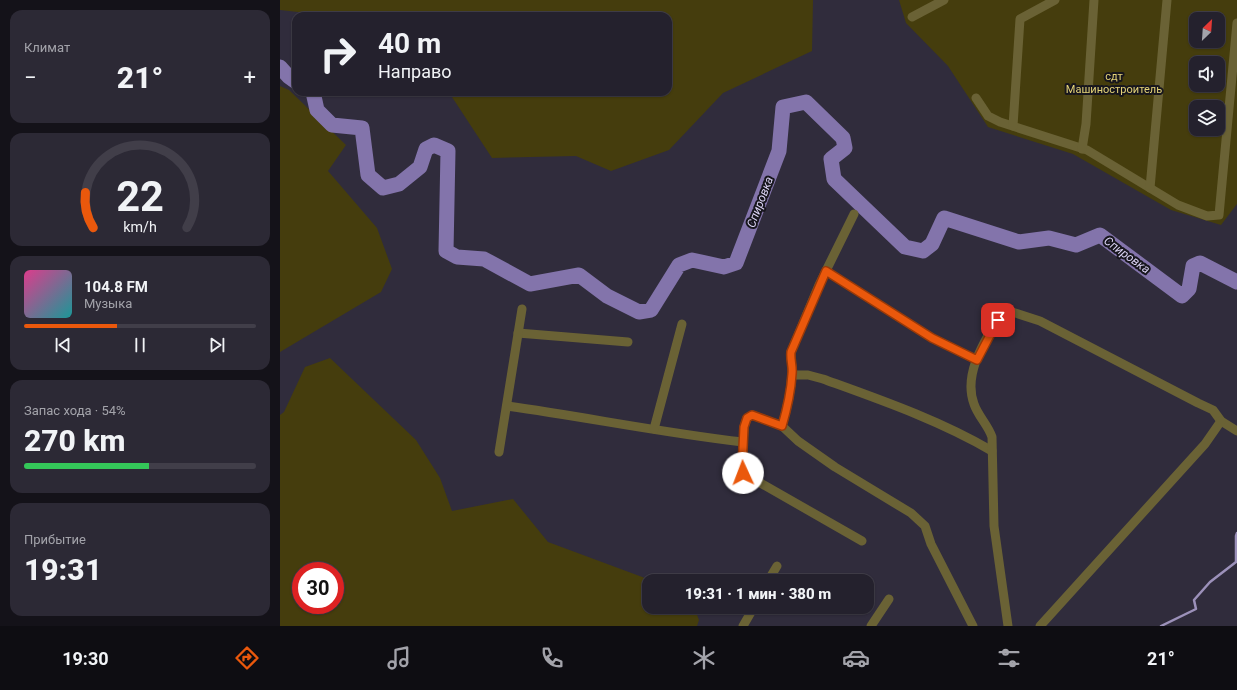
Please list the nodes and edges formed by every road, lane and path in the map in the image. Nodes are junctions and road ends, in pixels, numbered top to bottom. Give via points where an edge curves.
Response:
1 (944, 0) edge
2 (1055, 0) edge
3 (1094, 0) edge
4 (1167, 0) edge
5 (912, 17) dead end
6 (1237, 23) edge
7 (976, 98) dead end
8 (1013, 126) junction
9 (1082, 149) junction
10 (1150, 188) junction
11 (854, 214) dead end
12 (826, 271) junction
13 (522, 309) dead end
14 (682, 324) dead end
15 (518, 333) junction
16 (628, 342) dead end
17 (977, 360) junction
18 (792, 375) junction
19 (506, 406) junction
20 (1221, 421) junction
21 (782, 426) junction
22 (654, 428) junction
23 (1237, 431) edge
24 (743, 442) junction
25 (992, 451) junction
26 (499, 452) dead end
27 (862, 541) dead end
28 (777, 566) dead end
29 (772, 574) edge
30 (888, 599) dead end
31 (750, 614) edge
32 (743, 626) edge
33 (871, 626) edge
34 (973, 626) edge
35 (1008, 626) edge
36 (1040, 626) edge

1 - 5 street
2 - 8 street via 1020,20
3 - 9 street
4 - 10 street
6 - 10 street via 1219,215 1207,216 1193,212
7 - 8 street via 988,116
8 - 9 street
9 - 10 street
11 - 12 street
12 - 17 street via 932,338
12 - 18 street via 791,352
13 - 15 street
14 - 22 street
15 - 16 street
15 - 19 street
17 - 20 street via 1003,309 1015,312 1040,321 1213,410
17 - 25 street via 971,383 971,395 992,437
18 - 21 street
18 - 25 street via 823,379 912,412 944,425
19 - 22 street
19 - 26 street
20 - 23 street
20 - 36 street via 1205,444
21 - 24 street via 752,415 747,418
21 - 34 street via 798,441 835,467 911,513 925,526 931,544
22 - 24 street
24 - 27 street via 743,473
25 - 35 street via 994,526
28 - 29 street
30 - 33 street
31 - 32 street

